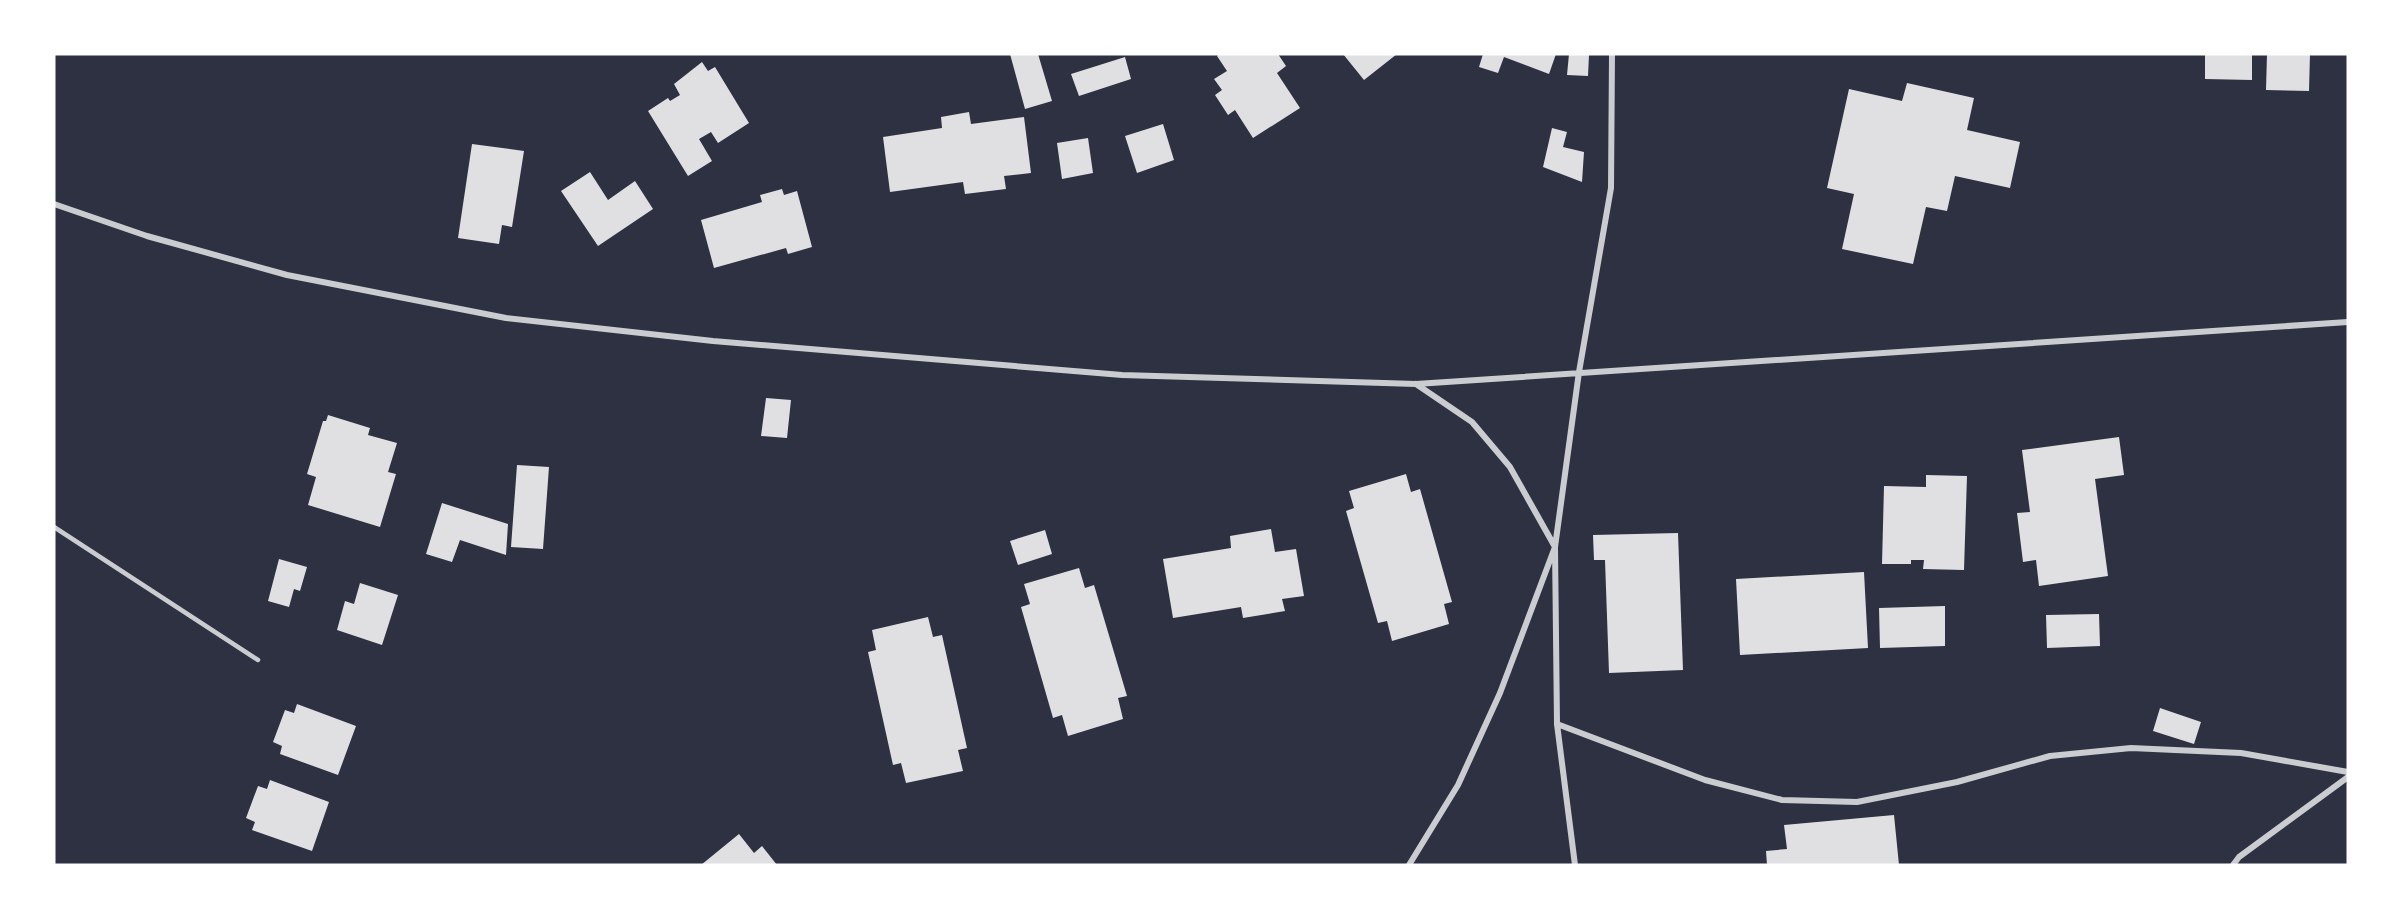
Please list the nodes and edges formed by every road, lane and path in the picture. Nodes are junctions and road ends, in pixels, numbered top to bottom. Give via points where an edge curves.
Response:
1 (1612, 54) edge
2 (54, 204) edge
3 (2348, 322) edge
4 (1579, 372) junction
5 (1416, 384) junction
6 (54, 527) edge
7 (1555, 547) junction
8 (258, 660) dead end
9 (1557, 724) junction
10 (2348, 772) edge
11 (2348, 777) edge
12 (1409, 865) edge
13 (1575, 865) edge
14 (2233, 865) edge

1 - 4 street via 1611,188
2 - 5 street via 147,236 287,275 506,318 713,341 1122,375
3 - 4 street
4 - 5 street
4 - 7 street
5 - 7 street via 1472,422 1510,467
6 - 8 lane
7 - 9 street
7 - 12 street via 1500,693 1463,775
9 - 10 street via 1705,780 1782,800 1857,802 1957,782 2050,756 2131,748 2241,753
9 - 13 street
11 - 14 street

